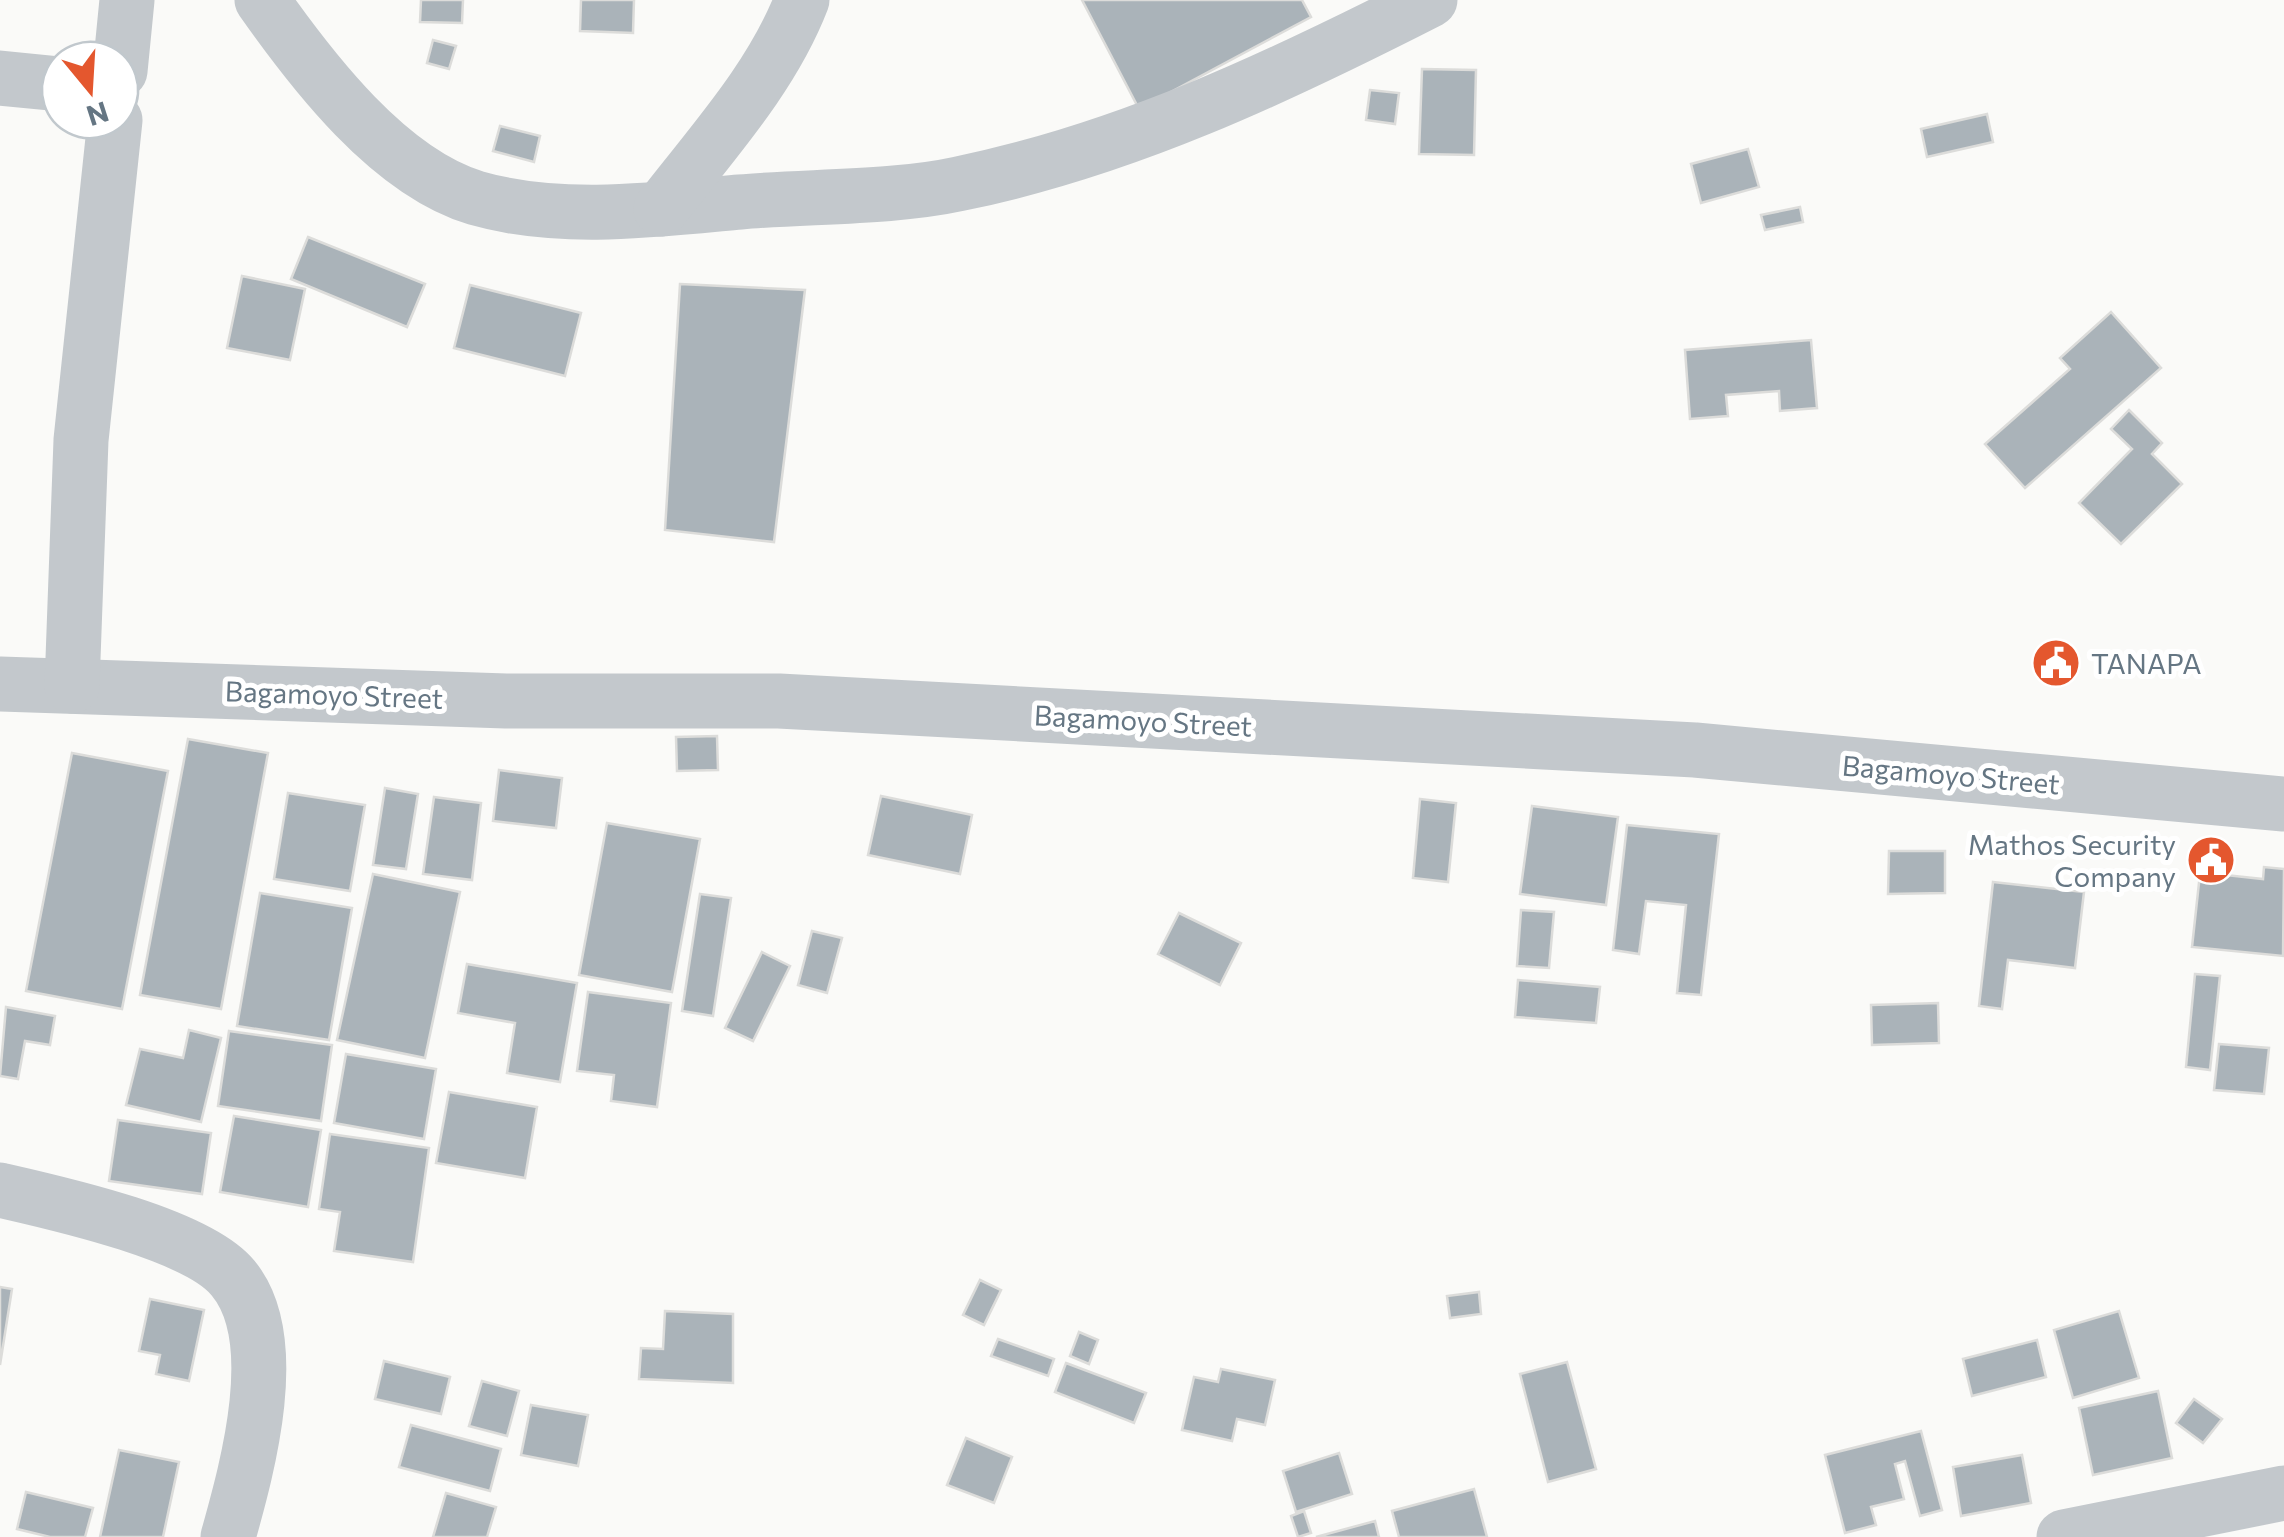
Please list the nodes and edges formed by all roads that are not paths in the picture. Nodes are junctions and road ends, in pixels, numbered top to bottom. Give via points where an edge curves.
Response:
1 (127, 0) edge
2 (262, 0) edge
3 (802, 0) edge
4 (1430, 0) edge
5 (123, 40) edge
6 (0, 78) edge
7 (40, 82) edge
8 (113, 140) edge
9 (661, 209) junction
10 (0, 684) edge
11 (72, 686) junction
12 (2284, 804) edge
13 (0, 1190) edge
14 (2284, 1494) edge
15 (228, 1537) edge
16 (2064, 1537) edge

1 - 5 street
2 - 9 street via 351,112 404,160 474,198 562,210
3 - 9 street via 789,34 746,100
4 - 9 street via 1221,100 1053,161 954,185
6 - 7 street
8 - 11 street via 81,440
10 - 11 street, Bagamoyo Street
11 - 12 street, Bagamoyo Street via 506,701 780,700 1695,750
13 - 15 street via 197,1250 233,1278 257,1344 251,1460
14 - 16 street

